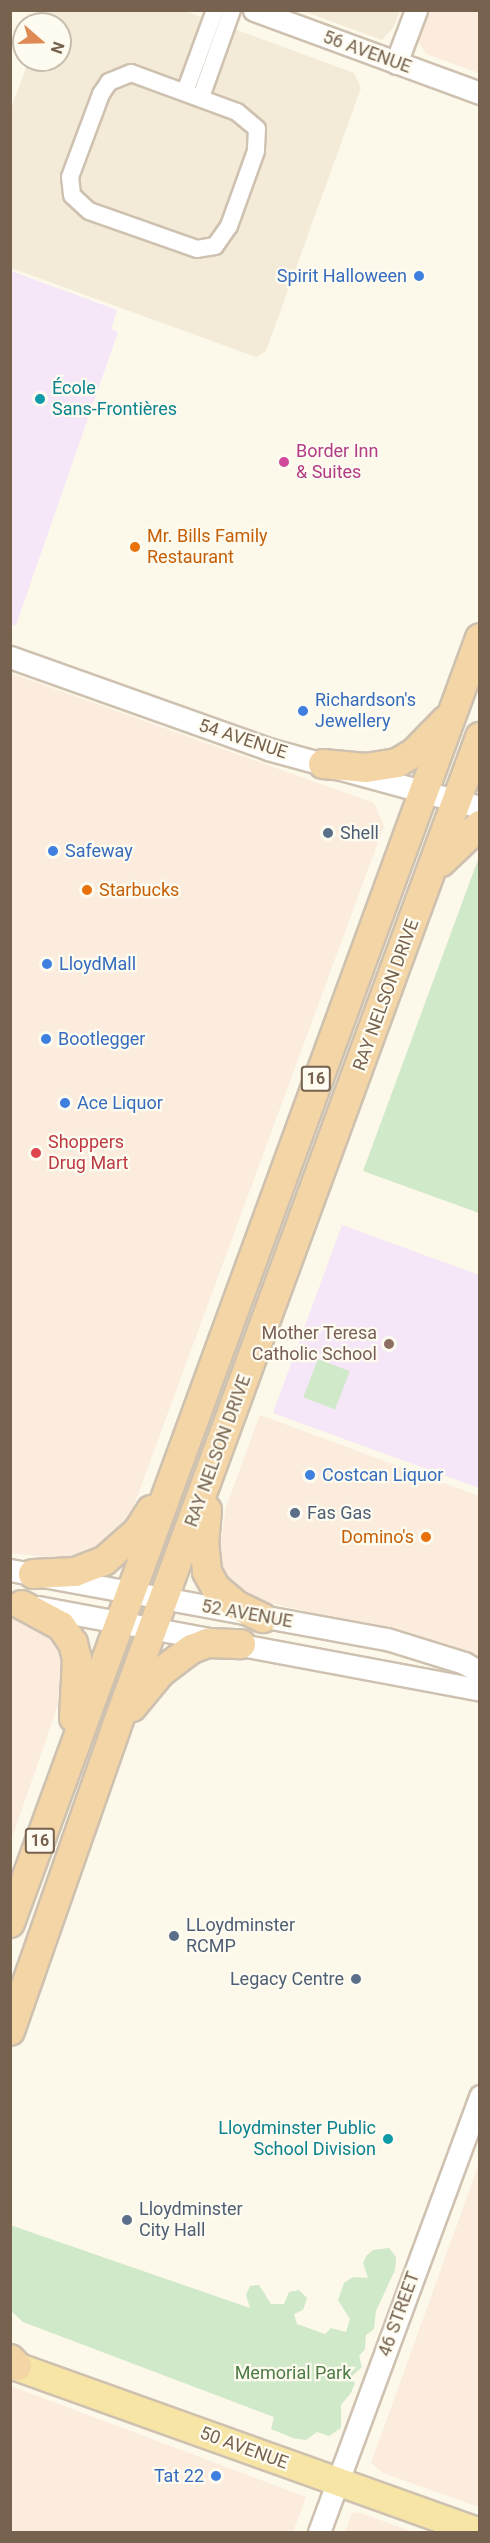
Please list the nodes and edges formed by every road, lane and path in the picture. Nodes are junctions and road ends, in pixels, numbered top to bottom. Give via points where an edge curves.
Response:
1 (215, 10) edge
2 (232, 10) edge
3 (254, 10) edge
4 (416, 10) edge
5 (396, 63) junction
6 (480, 93) edge
7 (193, 95) junction
8 (480, 638) edge
9 (10, 657) edge
10 (452, 713) junction
11 (480, 737) edge
12 (323, 764) junction
13 (424, 792) junction
14 (468, 804) edge
15 (480, 825) edge
16 (433, 870) junction
17 (208, 1323) dead end
18 (212, 1368) junction
19 (214, 1463) junction
20 (175, 1472) junction
21 (22, 1572) edge
22 (130, 1592) junction
23 (164, 1599) junction
24 (16, 1603) edge
25 (262, 1618) junction
26 (120, 1622) junction
27 (153, 1628) junction
28 (241, 1644) junction
29 (480, 1672) edge
30 (480, 1690) edge
31 (116, 1728) junction
32 (69, 1759) junction
33 (10, 1923) edge
34 (10, 2031) edge
35 (478, 2105) edge
36 (13, 2363) edge
37 (338, 2481) junction
38 (319, 2532) edge
39 (478, 2532) edge

1 - 7 street
2 - 7 street
3 - 5 street, 56 AVENUE
4 - 5 street
5 - 6 street, 56 AVENUE
7 - 7 street via 131,73 109,82 70,177 72,195 79,205 197,249 215,246 229,226 259,138 250,121
8 - 10 highway, RAY NELSON DRIVE / 16
9 - 12 street, 54 AVENUE
10 - 12 highway via 415,752 398,763 366,768
10 - 13 highway, RAY NELSON DRIVE / 16
11 - 14 highway, RAY NELSON DRIVE
12 - 13 street, 54 AVENUE
13 - 14 street, 54 AVENUE
13 - 18 highway, RAY NELSON DRIVE / 16
14 - 16 highway, RAY NELSON DRIVE
15 - 16 highway
16 - 19 highway, RAY NELSON DRIVE / 16
17 - 18 highway via 213,1334
18 - 20 highway, RAY NELSON DRIVE / 16
19 - 23 highway, RAY NELSON DRIVE / 16
19 - 25 highway via 205,1530 207,1572 216,1588
20 - 21 highway via 138,1531 111,1556 75,1572
20 - 22 highway, RAY NELSON DRIVE / 16
21 - 22 street, 52 AVENUE
22 - 23 street, 52 AVENUE
22 - 26 highway, RAY NELSON DRIVE / 16
23 - 25 street, 52 AVENUE
23 - 27 highway, RAY NELSON DRIVE / 16
24 - 26 street, 52 AVENUE
24 - 32 highway via 61,1626 73,1643 77,1695
25 - 29 street, 52 AVENUE via 387,1639 464,1663
26 - 27 street, 52 AVENUE
26 - 32 highway, RAY NELSON DRIVE / 16
27 - 28 street, 52 AVENUE
27 - 31 highway, RAY NELSON DRIVE / 16
28 - 30 street, 52 AVENUE
28 - 31 highway via 208,1643 192,1649 161,1672
31 - 34 highway, RAY NELSON DRIVE / 16
32 - 33 highway, RAY NELSON DRIVE / 16
35 - 37 street, 46 STREET
36 - 37 main road, 50 AVENUE
37 - 38 street, 46 STREET
37 - 39 main road, 50 AVENUE

